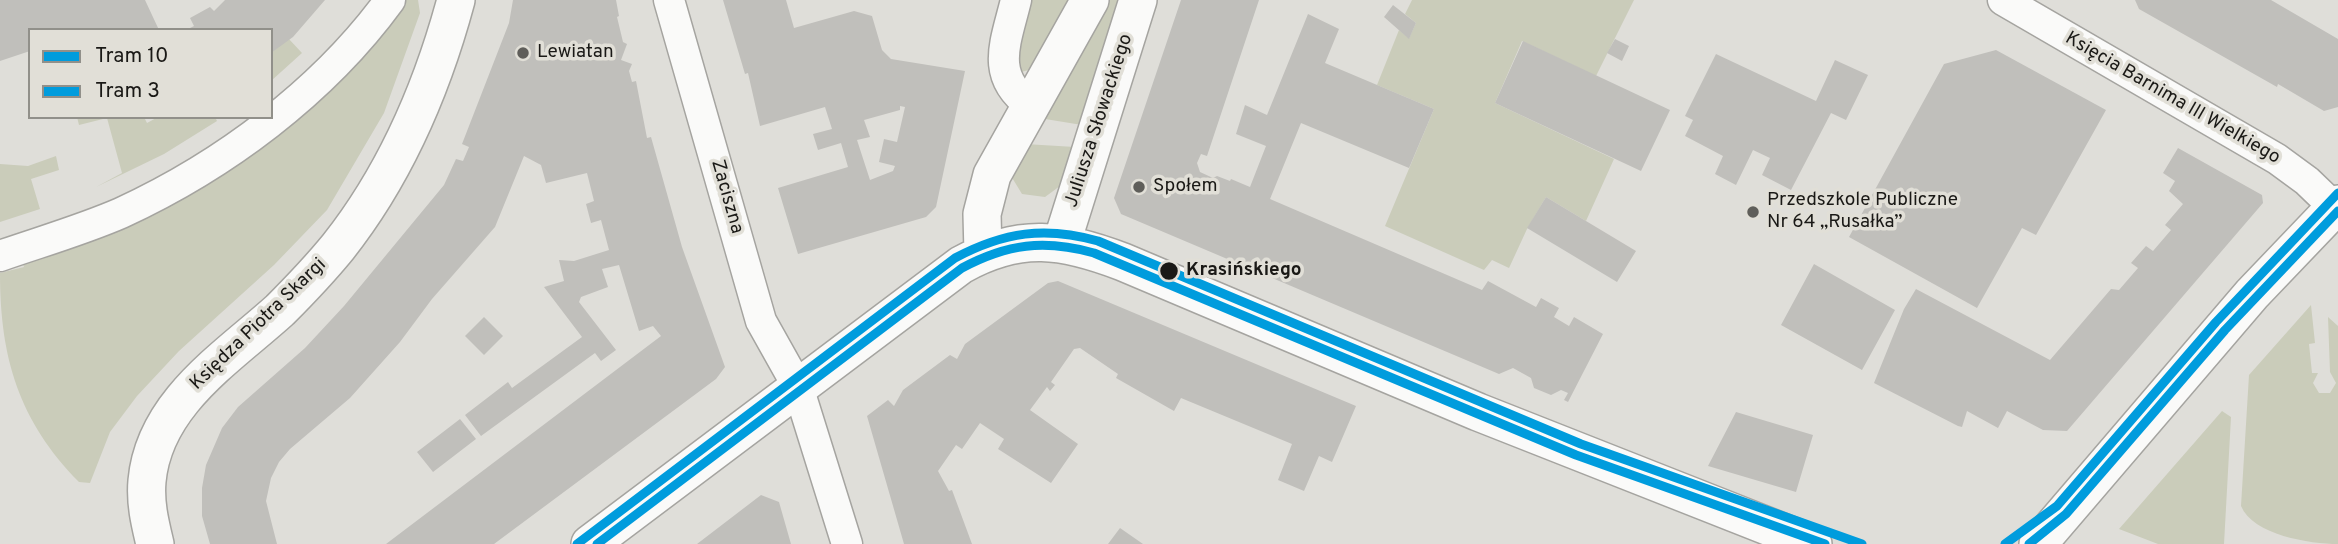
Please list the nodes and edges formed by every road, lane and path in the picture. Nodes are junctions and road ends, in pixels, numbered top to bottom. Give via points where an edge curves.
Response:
1 (390, 0) edge
2 (456, 0) edge
3 (669, 0) edge
4 (1016, 0) edge
5 (1090, 0) edge
6 (1138, 0) edge
7 (2003, 0) edge
8 (1030, 105) junction
9 (273, 117) edge
10 (270, 119) edge
11 (2336, 206) edge
12 (1062, 242) junction
13 (984, 253) junction
14 (0, 256) edge
15 (798, 387) junction
16 (155, 544) edge
17 (590, 544) edge
18 (847, 544) edge
19 (1813, 544) edge
20 (2038, 544) edge

1 - 9 street via 352,46
2 - 16 street, Księdza Piotra Skargi via 424,98 367,207 297,293 203,378 164,426 147,478 146,502
3 - 15 street, Zaciszna via 761,321
4 - 8 street via 1003,62 1011,89
5 - 8 street
6 - 12 street, Juliusza Słowackiego
7 - 11 street, Księcia Barnima III Wielkiego via 2277,159
8 - 13 street via 988,185 982,214
10 - 14 street via 198,172 119,213
11 - 20 street via 2226,323
12 - 13 street via 1021,242
12 - 19 street via 1086,247 1478,412
13 - 15 street via 961,265
15 - 17 street
15 - 18 street, Zaciszna

